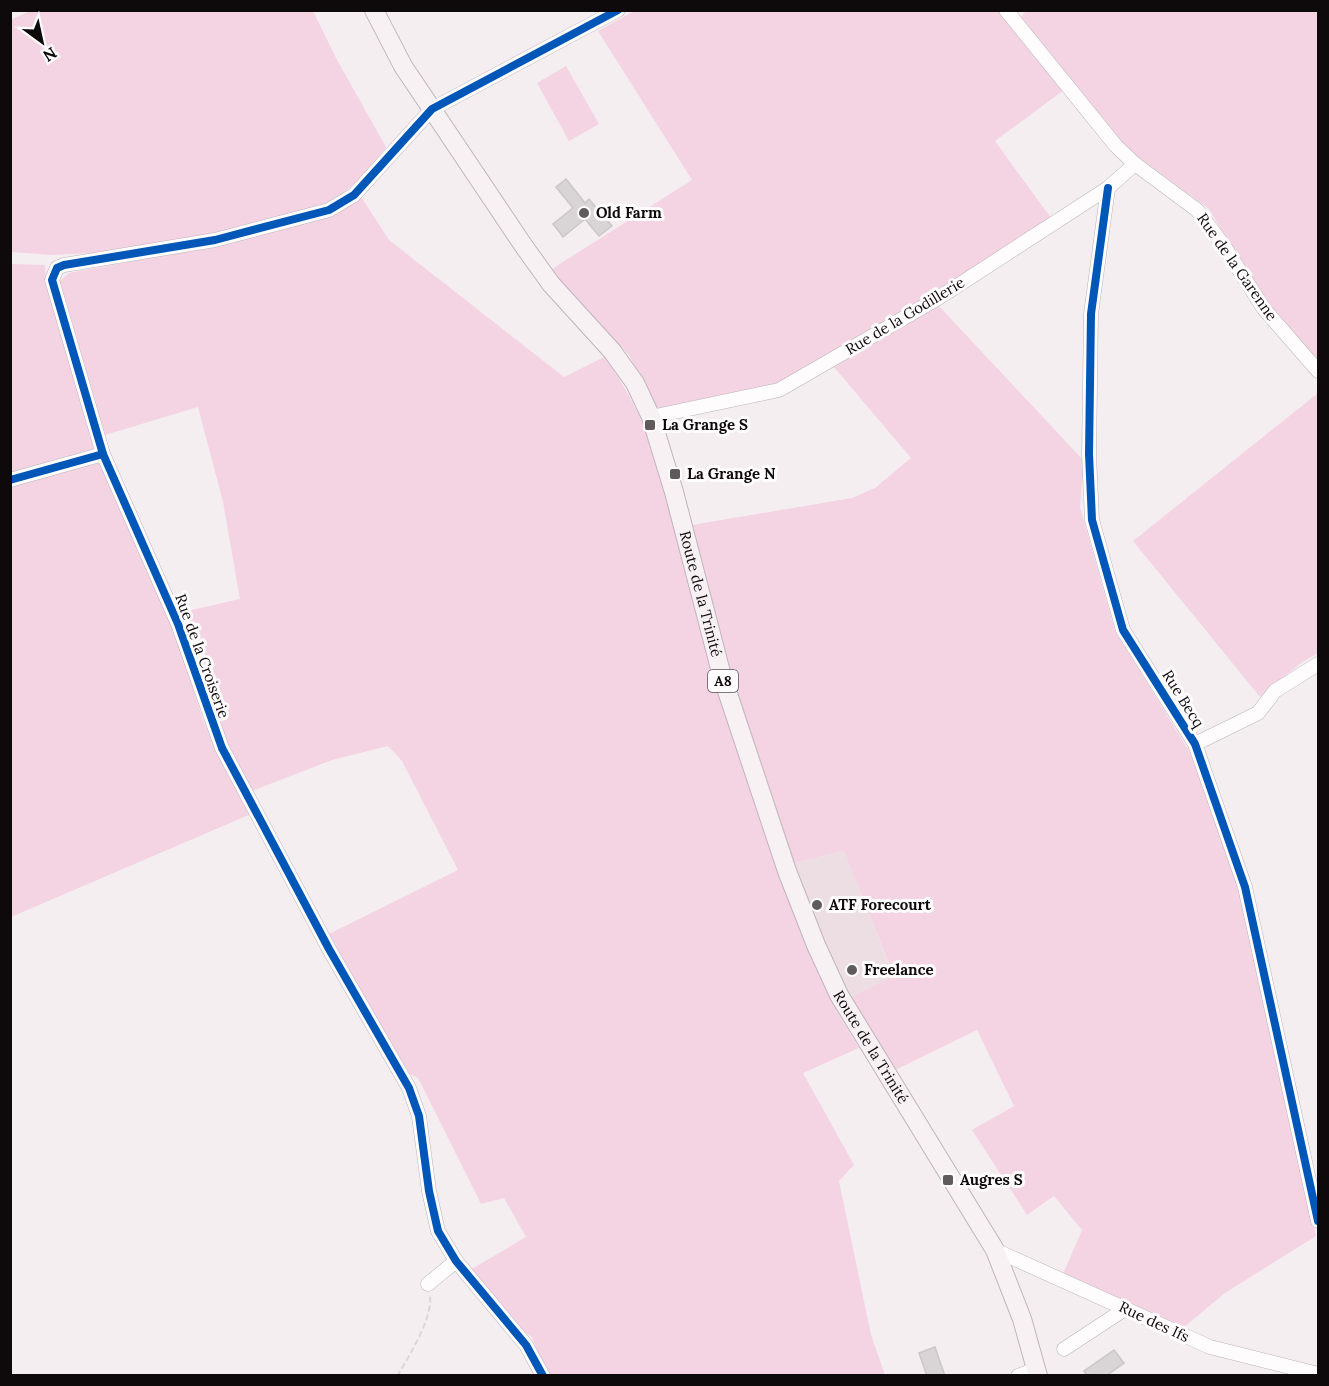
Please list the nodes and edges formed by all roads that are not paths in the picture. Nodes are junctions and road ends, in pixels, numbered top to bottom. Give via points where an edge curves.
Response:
1 (374, 10) edge
2 (618, 10) edge
3 (1012, 13) edge
4 (432, 109) junction
5 (1136, 164) junction
6 (1108, 188) junction
7 (1318, 371) edge
8 (651, 417) junction
9 (103, 454) junction
10 (10, 480) edge
11 (1318, 664) edge
12 (1195, 744) junction
13 (1318, 1221) edge
14 (996, 1250) junction
15 (456, 1261) junction
16 (428, 1284) road end
17 (1125, 1309) junction
18 (1064, 1349) dead end
19 (1037, 1372) edge
20 (1318, 1374) edge
21 (543, 1376) edge
22 (1018, 1376) edge

1 - 4 main road, Route de la Trinité / A8 via 395,52
2 - 4 street
3 - 5 street, Rue de la Garenne via 1116,146
4 - 8 main road, Route de la Trinité / A8 via 545,277 612,351
4 - 9 street, Rue de la Croiserie via 354,195 329,210 215,240 57,268 52,280
5 - 6 street, Rue de la Godillerie
5 - 7 street, Rue de la Garenne via 1197,210 1264,309
6 - 8 street, Rue de la Godillerie via 940,297 779,390
6 - 12 street, Rue Becq via 1091,314 1092,520 1123,630
8 - 14 main road, Route de la Trinité / A8 via 722,676 816,945 839,995
9 - 10 street
9 - 15 street, Rue de la Croiserie via 178,624 222,748 329,949 409,1088 418,1116 438,1231
11 - 12 street via 1275,691 1258,713
12 - 13 street, Rue Becq via 1245,887
14 - 17 street, Rue des Ifs
14 - 19 main road, Route de la Trinité / A8
15 - 16 street
15 - 21 street, Rue de la Croiserie via 526,1345
17 - 18 street
17 - 20 street, Rue des Ifs via 1210,1347
19 - 22 street

